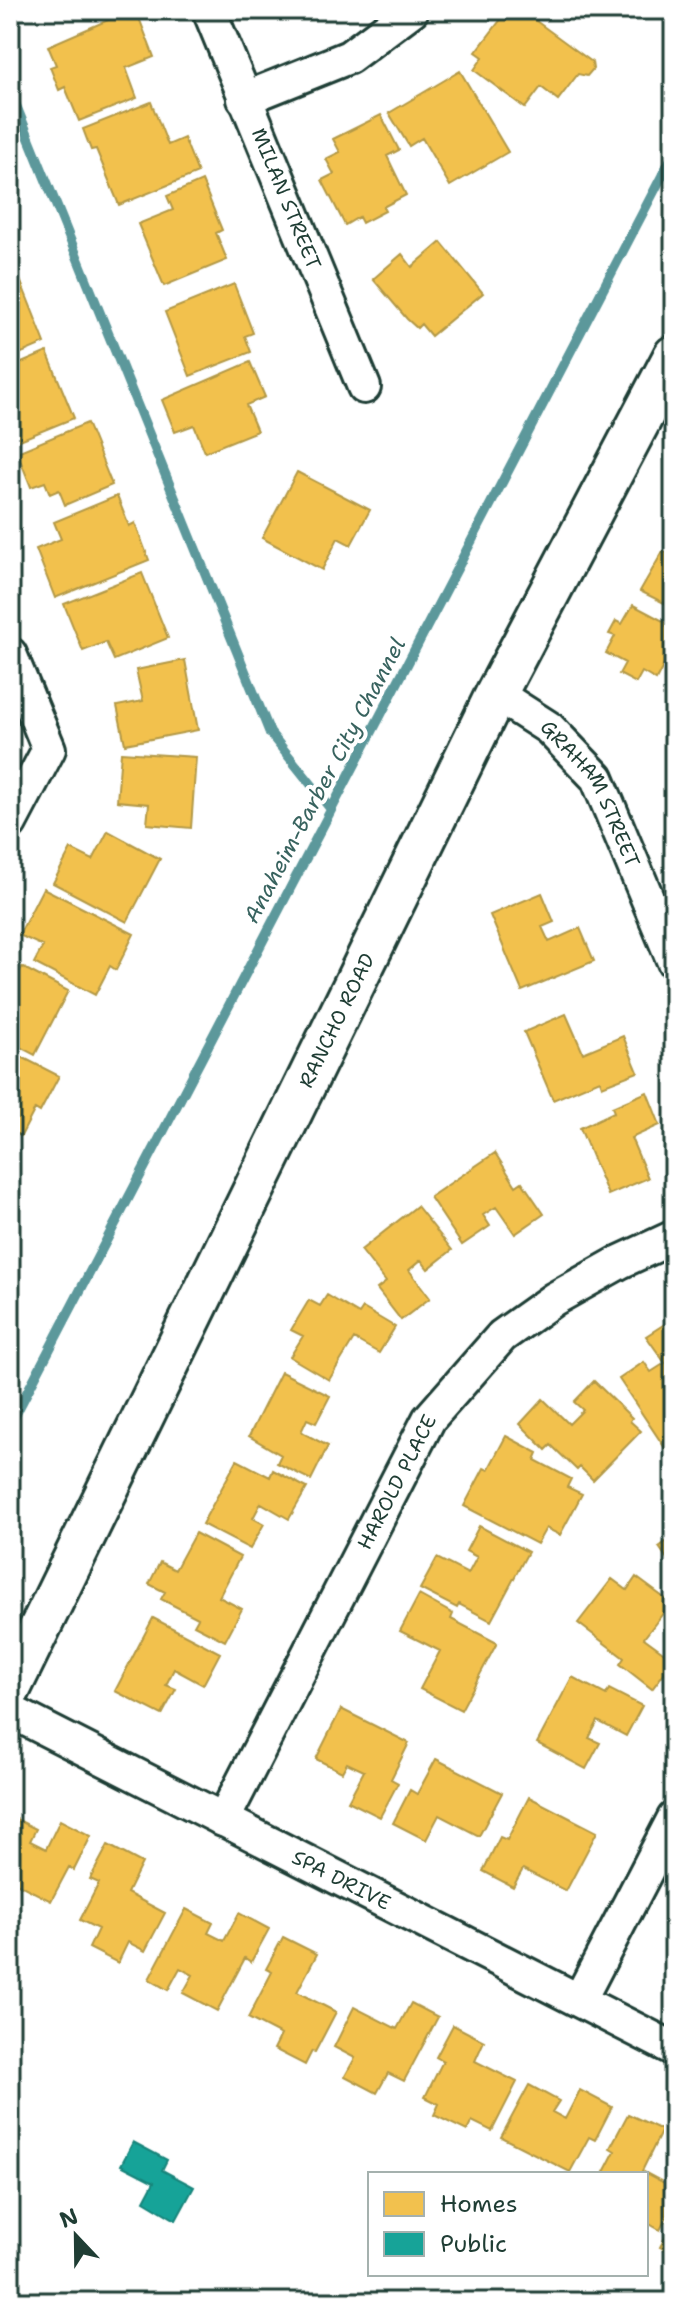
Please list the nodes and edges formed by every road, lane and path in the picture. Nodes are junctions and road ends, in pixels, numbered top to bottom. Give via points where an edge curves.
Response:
1 (209, 10) edge
2 (412, 10) edge
3 (244, 99) junction
4 (674, 356) edge
5 (364, 387) dead end
6 (10, 654) edge
7 (496, 694) junction
8 (10, 823) edge
9 (674, 962) edge
10 (674, 1237) edge
11 (10, 1689) edge
12 (10, 1711) edge
13 (674, 1818) edge
14 (223, 1820) junction
15 (580, 1999) junction
16 (674, 2049) edge

1 - 3 street, MILAN STREET
2 - 3 street via 349,57
3 - 5 street, MILAN STREET
4 - 7 street, RANCHO ROAD
6 - 8 street via 49,749
7 - 9 street, GRAHAM STREET via 549,728 597,778
7 - 11 street, RANCHO ROAD
10 - 14 street, HAROLD PLACE via 620,1262 502,1336 429,1419
12 - 14 street, SPA DRIVE
13 - 15 street
14 - 15 street, SPA DRIVE
15 - 16 street, SPA DRIVE

